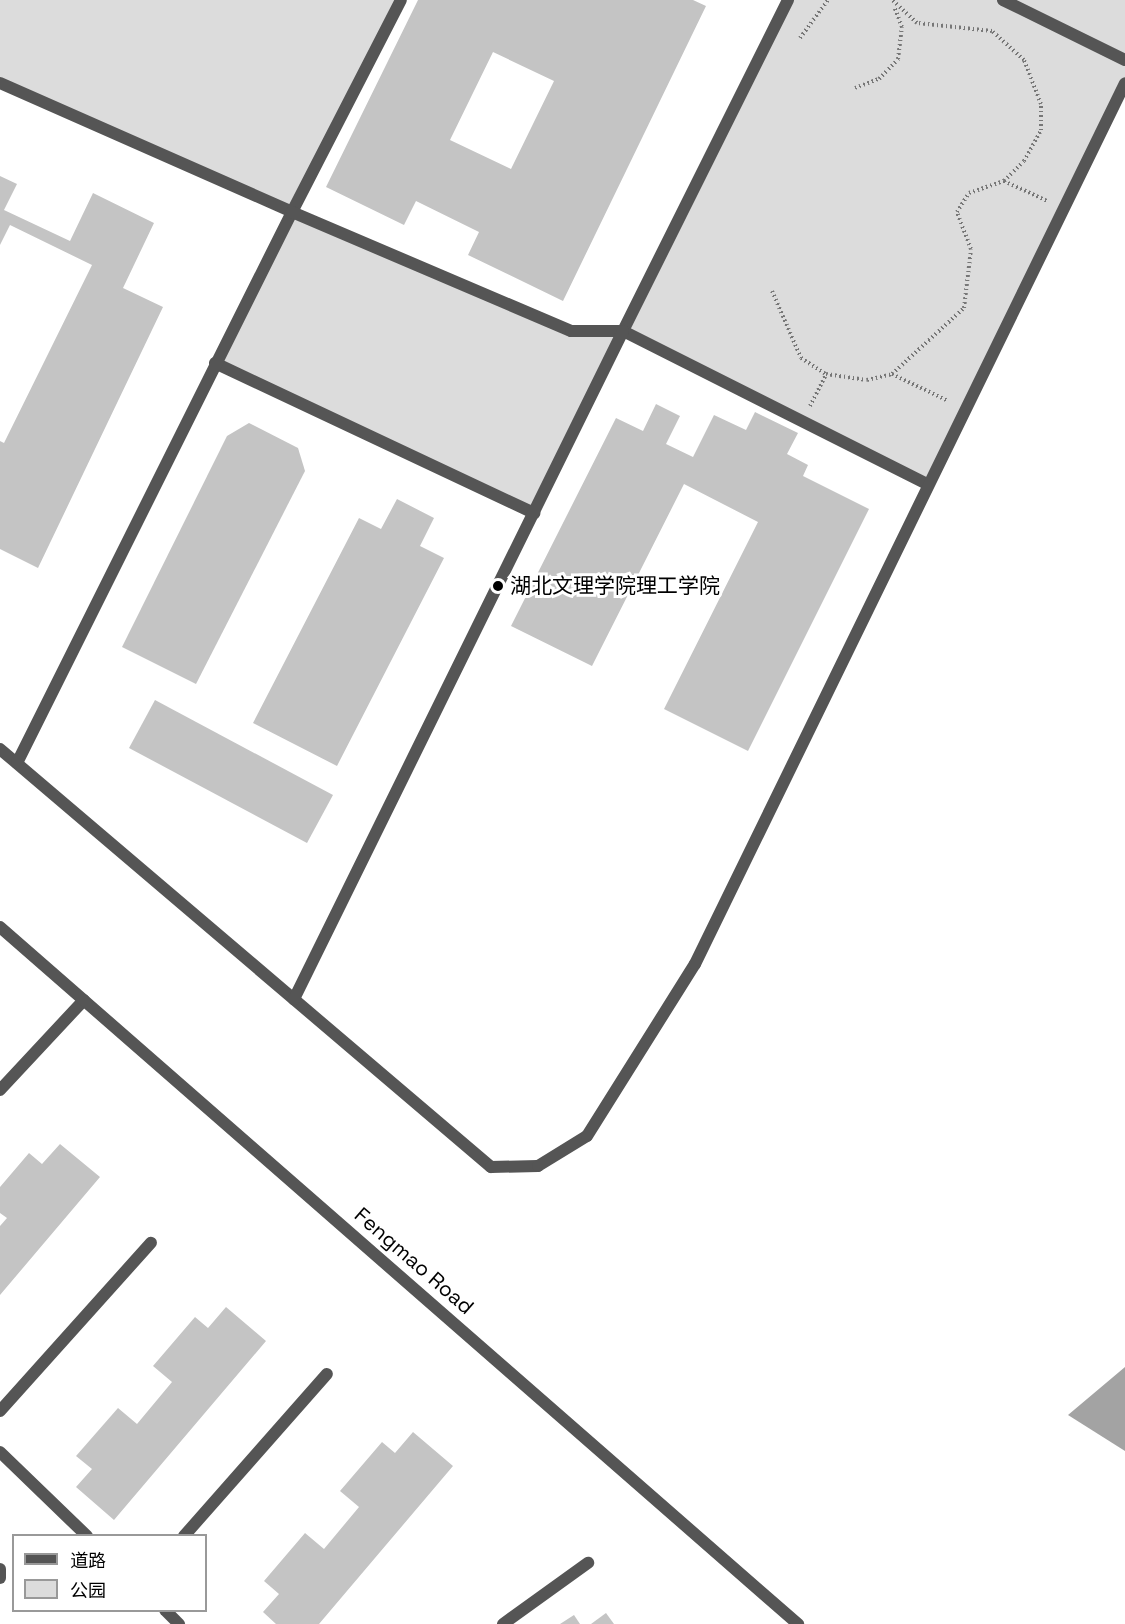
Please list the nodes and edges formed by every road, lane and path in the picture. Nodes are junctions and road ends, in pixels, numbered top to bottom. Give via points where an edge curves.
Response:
1 (401, 0) edge
2 (788, 0) edge
3 (828, 0) edge
4 (1003, 0) edge
5 (892, 1) edge
6 (800, 38) dead end
7 (1125, 60) edge
8 (0, 83) edge
9 (1125, 83) edge
10 (855, 88) dead end
11 (1004, 181) junction
12 (1063, 208) junction
13 (292, 212) junction
14 (772, 291) dead end
15 (623, 331) junction
16 (215, 363) junction
17 (826, 374) junction
18 (892, 374) junction
19 (964, 408) junction
20 (802, 422) junction
21 (927, 484) junction
22 (534, 513) junction
23 (0, 749) edge
24 (17, 764) junction
25 (0, 927) edge
26 (294, 999) junction
27 (84, 1000) junction
28 (0, 1090) edge
29 (151, 1243) dead end
30 (327, 1374) dead end
31 (0, 1411) edge
32 (0, 1452) edge
33 (85, 1534) edge
34 (186, 1534) edge
35 (588, 1563) dead end
36 (0, 1569) edge
37 (0, 1578) edge
38 (166, 1612) edge
39 (179, 1624) edge
40 (503, 1624) edge
41 (798, 1624) edge

1 - 13 street
2 - 15 street
3 - 6 path
4 - 7 street
5 - 10 path via 902,27 898,58 879,79
5 - 11 path via 917,23 992,31 1024,60 1041,104 1041,130 1024,161
8 - 13 street
9 - 12 street
11 - 12 path
11 - 18 path via 969,193 957,212 971,249 964,308
12 - 19 street
13 - 15 street via 571,331
13 - 16 street
14 - 17 path via 801,358
15 - 20 street
15 - 22 street
16 - 22 street
16 - 24 street
17 - 18 path via 867,380
17 - 20 path
18 - 19 path
19 - 21 street
20 - 21 street
21 - 26 street via 695,964 587,1136 538,1166 491,1167
22 - 26 street
23 - 24 street
24 - 26 street
25 - 27 street, Fengmao Road
27 - 28 street
27 - 41 street, Fengmao Road
29 - 31 street
30 - 34 street
32 - 33 street
35 - 40 street
36 - 37 street
38 - 39 street

